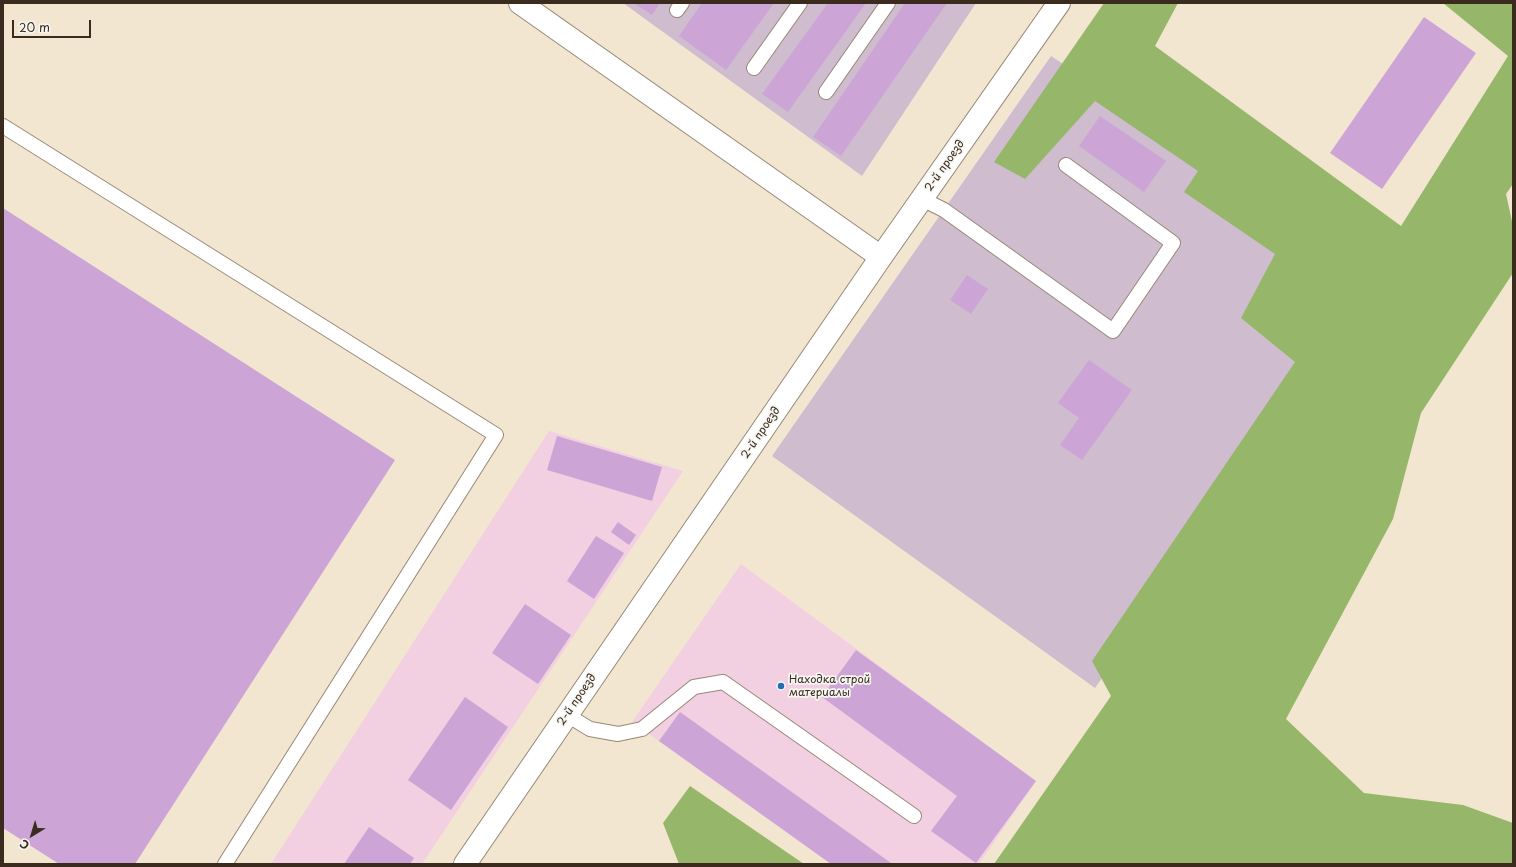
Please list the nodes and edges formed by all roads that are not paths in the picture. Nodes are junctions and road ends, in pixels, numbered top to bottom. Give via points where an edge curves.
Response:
1 (520, 3) edge
2 (800, 3) edge
3 (888, 3) edge
4 (1059, 3) edge
5 (754, 68) dead end
6 (826, 92) dead end
7 (3, 126) edge
8 (1066, 165) dead end
9 (922, 199) junction
10 (882, 257) junction
11 (567, 715) junction
12 (914, 816) dead end
13 (225, 864) edge
14 (465, 864) edge

1 - 10 street
2 - 5 lane
3 - 6 lane
4 - 9 street, 2-й проезд
7 - 13 lane via 496,435
8 - 9 lane via 1174,243 1113,331 944,210
9 - 10 street, 2-й проезд
10 - 11 street, 2-й проезд
11 - 12 lane via 590,729 618,734 642,729 694,686 723,682
11 - 14 street, 2-й проезд

